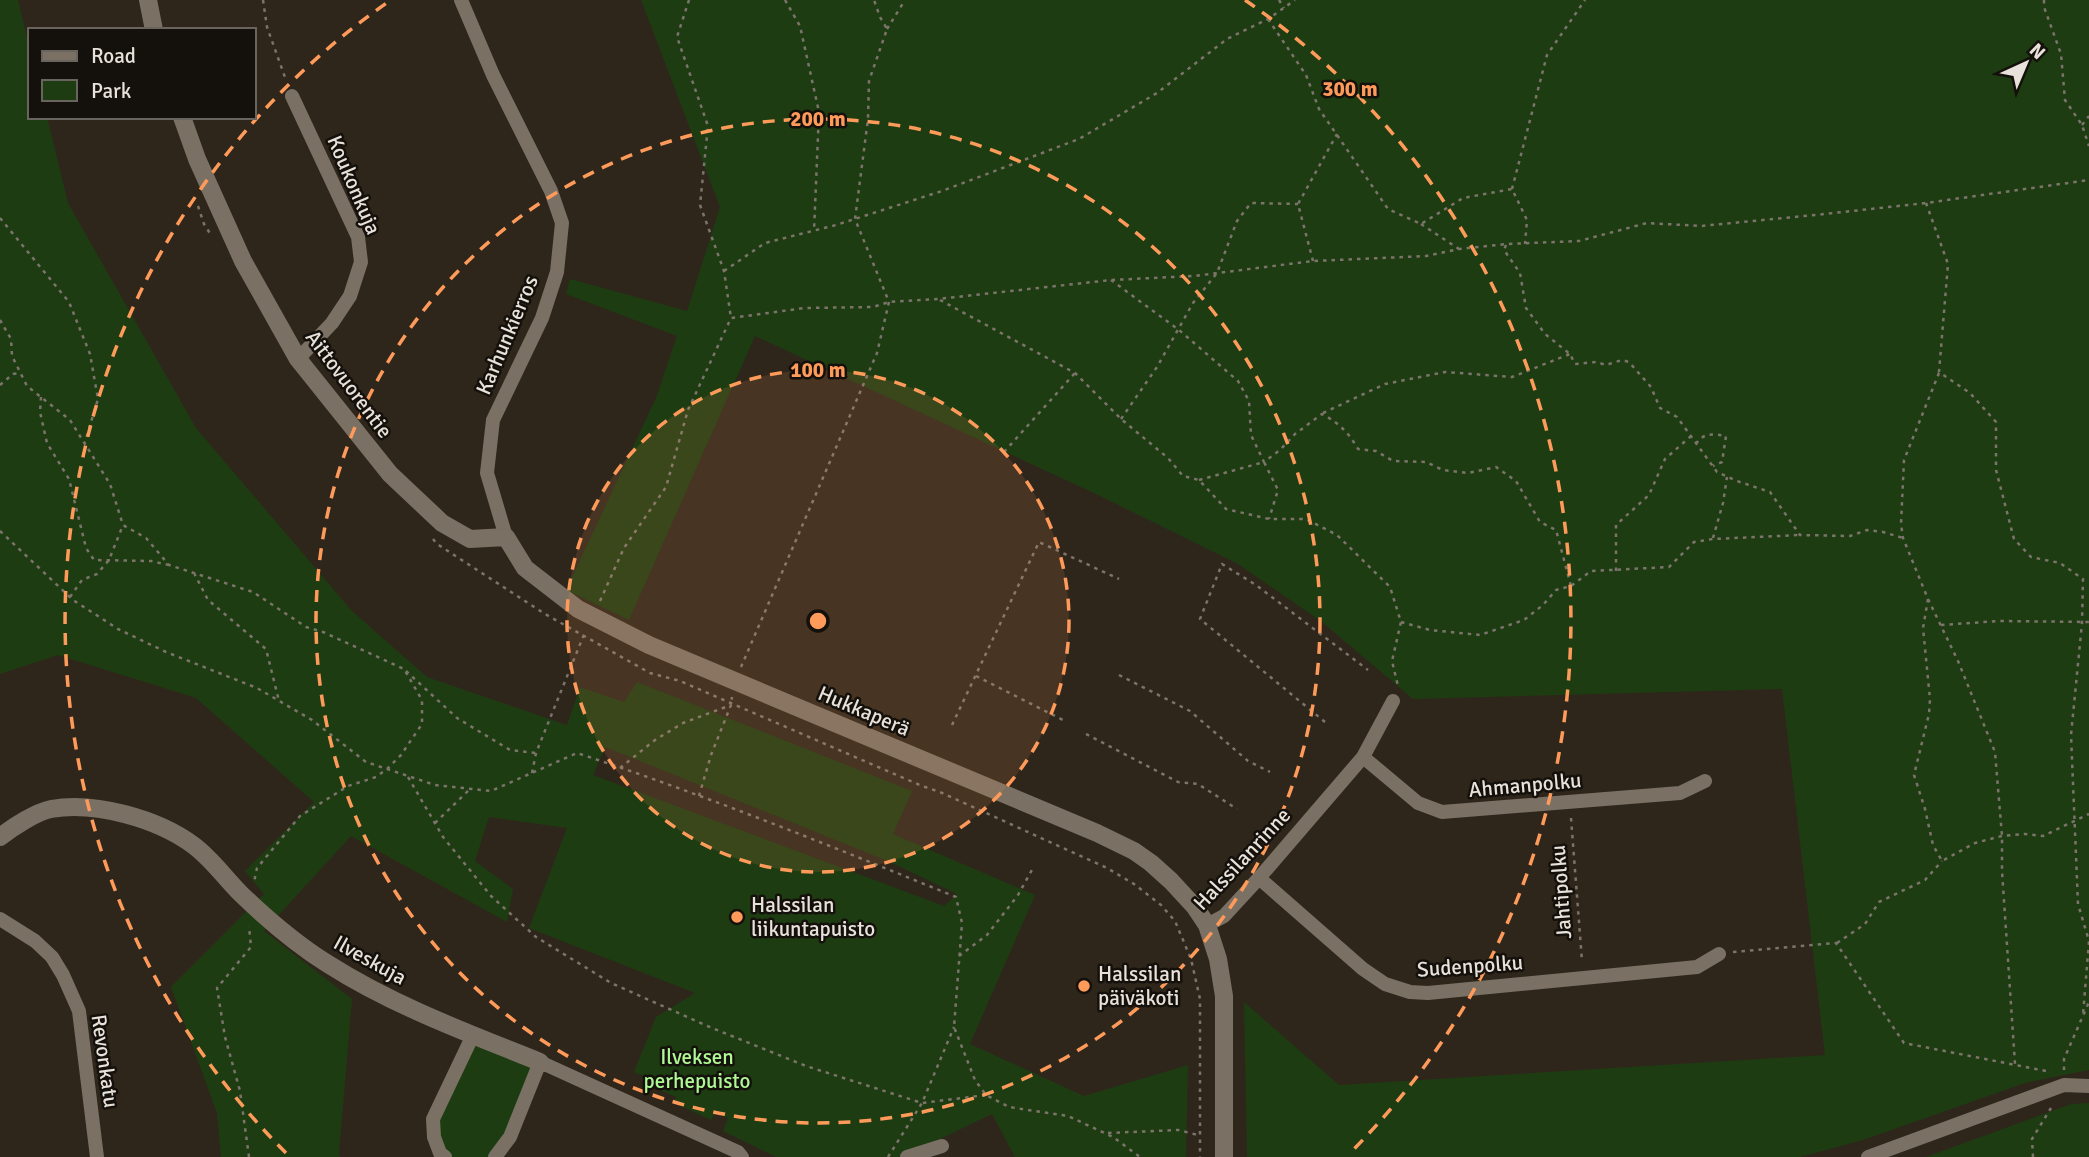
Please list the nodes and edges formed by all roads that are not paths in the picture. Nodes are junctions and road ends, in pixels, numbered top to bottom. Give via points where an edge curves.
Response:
1 (148, 0) edge
2 (461, 0) edge
3 (154, 28) edge
4 (292, 96) road end
5 (184, 119) edge
6 (298, 359) junction
7 (506, 537) junction
8 (1393, 701) road end
9 (1363, 757) junction
10 (1705, 781) dead end
11 (0, 836) edge
12 (1259, 878) junction
13 (0, 919) edge
14 (1207, 925) junction
15 (1719, 954) road end
16 (473, 1035) junction
17 (540, 1062) junction
18 (2089, 1086) edge
19 (942, 1146) dead end
20 (743, 1155) edge
21 (97, 1157) edge
22 (445, 1157) edge
23 (495, 1157) edge
24 (907, 1157) edge
25 (1224, 1157) edge
26 (1868, 1157) edge

1 - 3 street
2 - 7 street, Karhunkierros via 562,223 557,272 493,420 487,473
4 - 6 street, Koukonkuja via 358,237 361,262 350,296
5 - 6 street, Aittovuorentie via 243,261
6 - 7 street, Aittovuorentie via 390,474 442,523 470,538
7 - 14 street, Hukkaperä via 525,568 578,609 649,645 1134,851 1171,881
8 - 9 street, Halssilanrinne
9 - 10 street, Ahmanpolku via 1418,803 1442,812 1680,793
9 - 12 street, Halssilanrinne
11 - 16 street, Ilveskuja via 50,809 125,814 169,831 194,845 273,923 326,963 366,987
12 - 14 street, Halssilanrinne via 1224,915
12 - 15 street, Sudenpolku via 1363,969 1385,984 1410,992 1697,967
13 - 21 street, Revonkatu via 52,957 79,1011
14 - 25 street, Halssilanrinne via 1224,996
16 - 17 street, Ilveskuja
16 - 22 street via 433,1119 434,1137
17 - 20 street, Ilveskuja
17 - 23 street via 510,1137
18 - 26 street via 2064,1086
19 - 24 street

